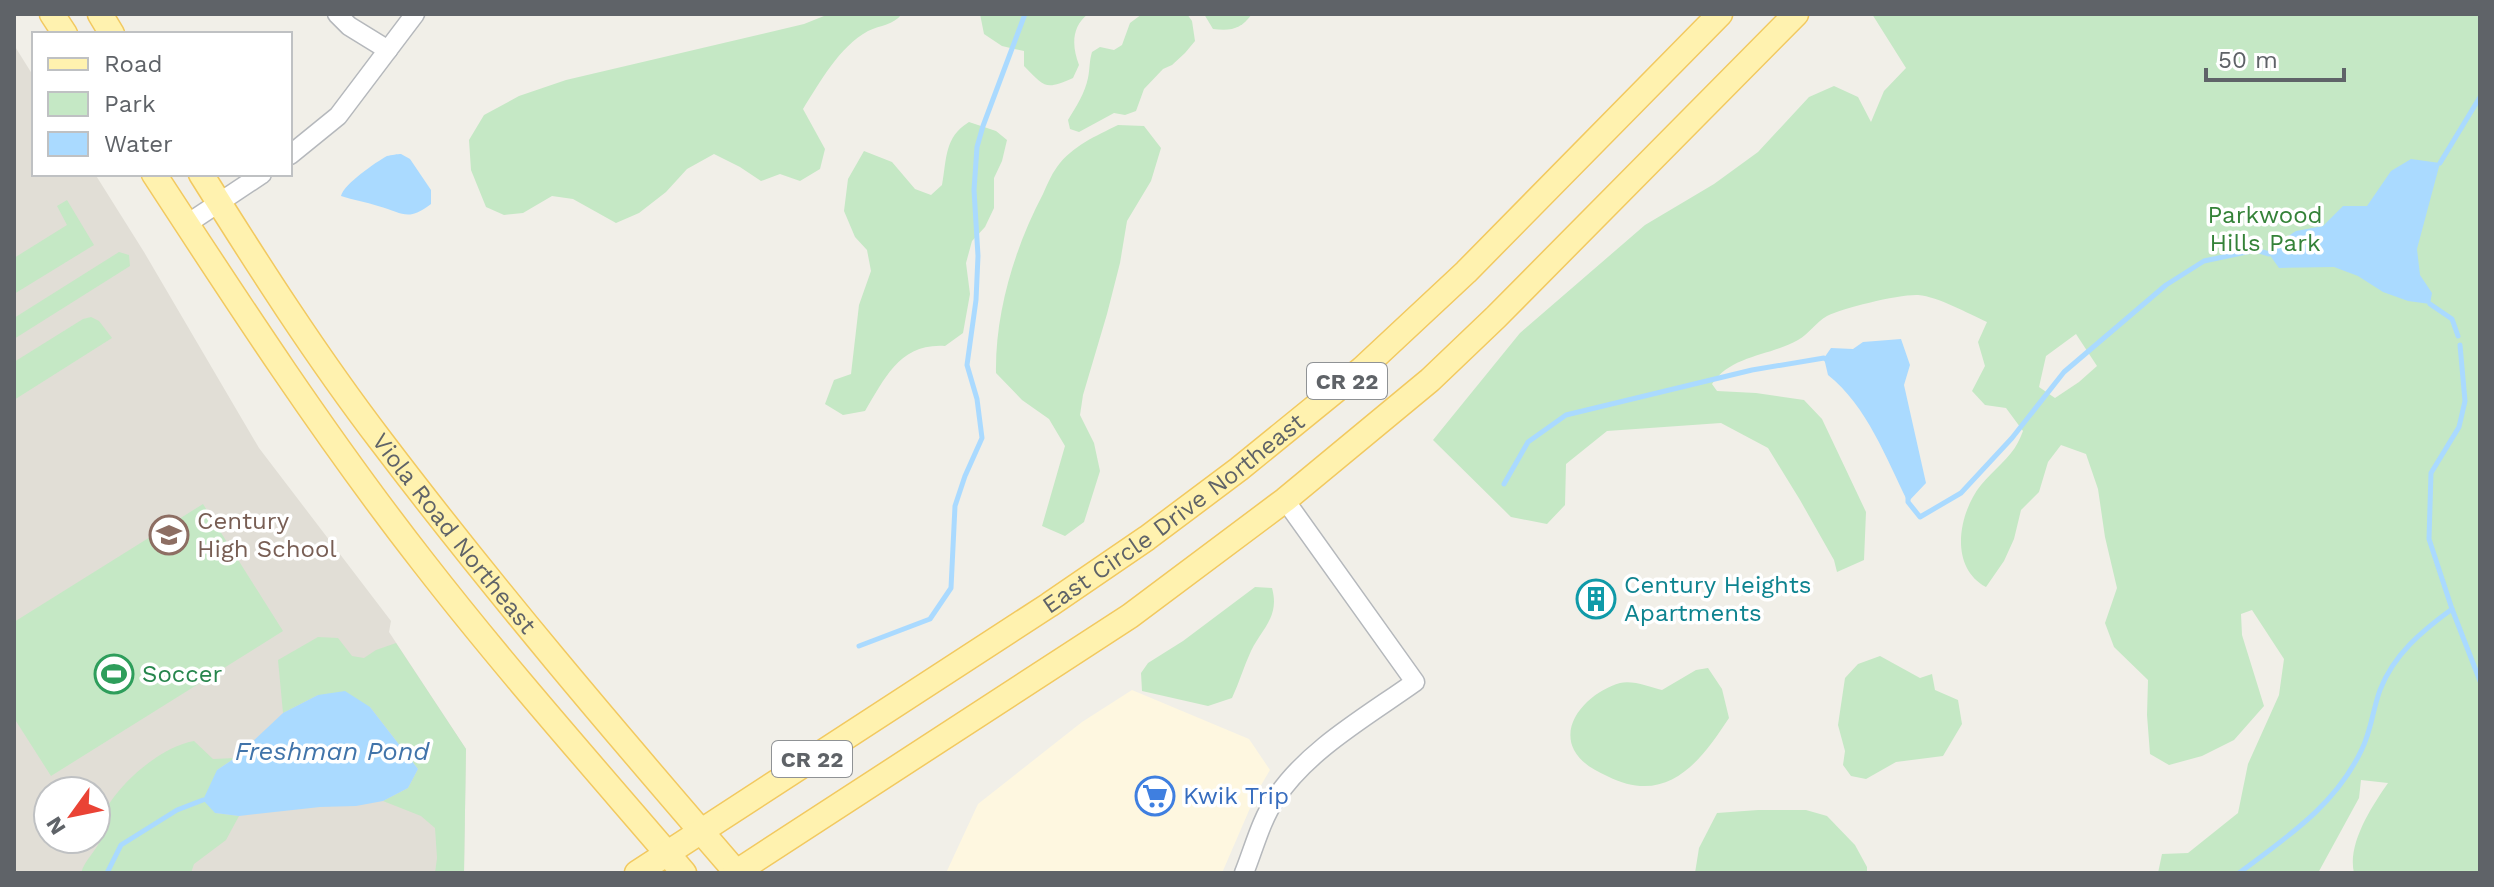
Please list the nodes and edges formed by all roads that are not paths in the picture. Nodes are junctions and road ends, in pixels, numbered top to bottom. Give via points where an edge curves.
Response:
1 (52, 14) edge
2 (100, 14) edge
3 (337, 14) edge
4 (415, 14) edge
5 (1720, 14) edge
6 (1796, 14) edge
7 (64, 32) edge
8 (111, 32) edge
9 (388, 50) junction
10 (292, 153) edge
11 (155, 176) edge
12 (202, 176) edge
13 (259, 176) edge
14 (219, 203) junction
15 (187, 224) junction
16 (1285, 500) junction
17 (701, 831) junction
18 (667, 853) junction
19 (637, 873) edge
20 (684, 873) edge
21 (736, 873) edge
22 (1244, 873) edge

1 - 7 main road
2 - 8 main road
3 - 9 street
4 - 9 street
5 - 17 main road, East Circle Drive Northeast / CR 22 via 1454,282 1362,369 1239,469 1049,605
6 - 16 main road, CR 22 via 1452,359
9 - 10 street via 338,116
11 - 15 main road, Viola Road Northeast
12 - 14 main road, Viola Road Northeast
13 - 14 street
14 - 15 street
14 - 17 main road, Viola Road Northeast via 379,439 511,606
15 - 18 main road, Viola Road Northeast via 422,561
16 - 21 main road, CR 22 via 1130,616
16 - 22 street via 1415,682 1291,778 1269,810
17 - 18 main road, East Circle Drive Northeast / CR 22
17 - 21 main road, Viola Road Northeast
18 - 19 main road, East Circle Drive Northeast / CR 22
18 - 20 main road, Viola Road Northeast

